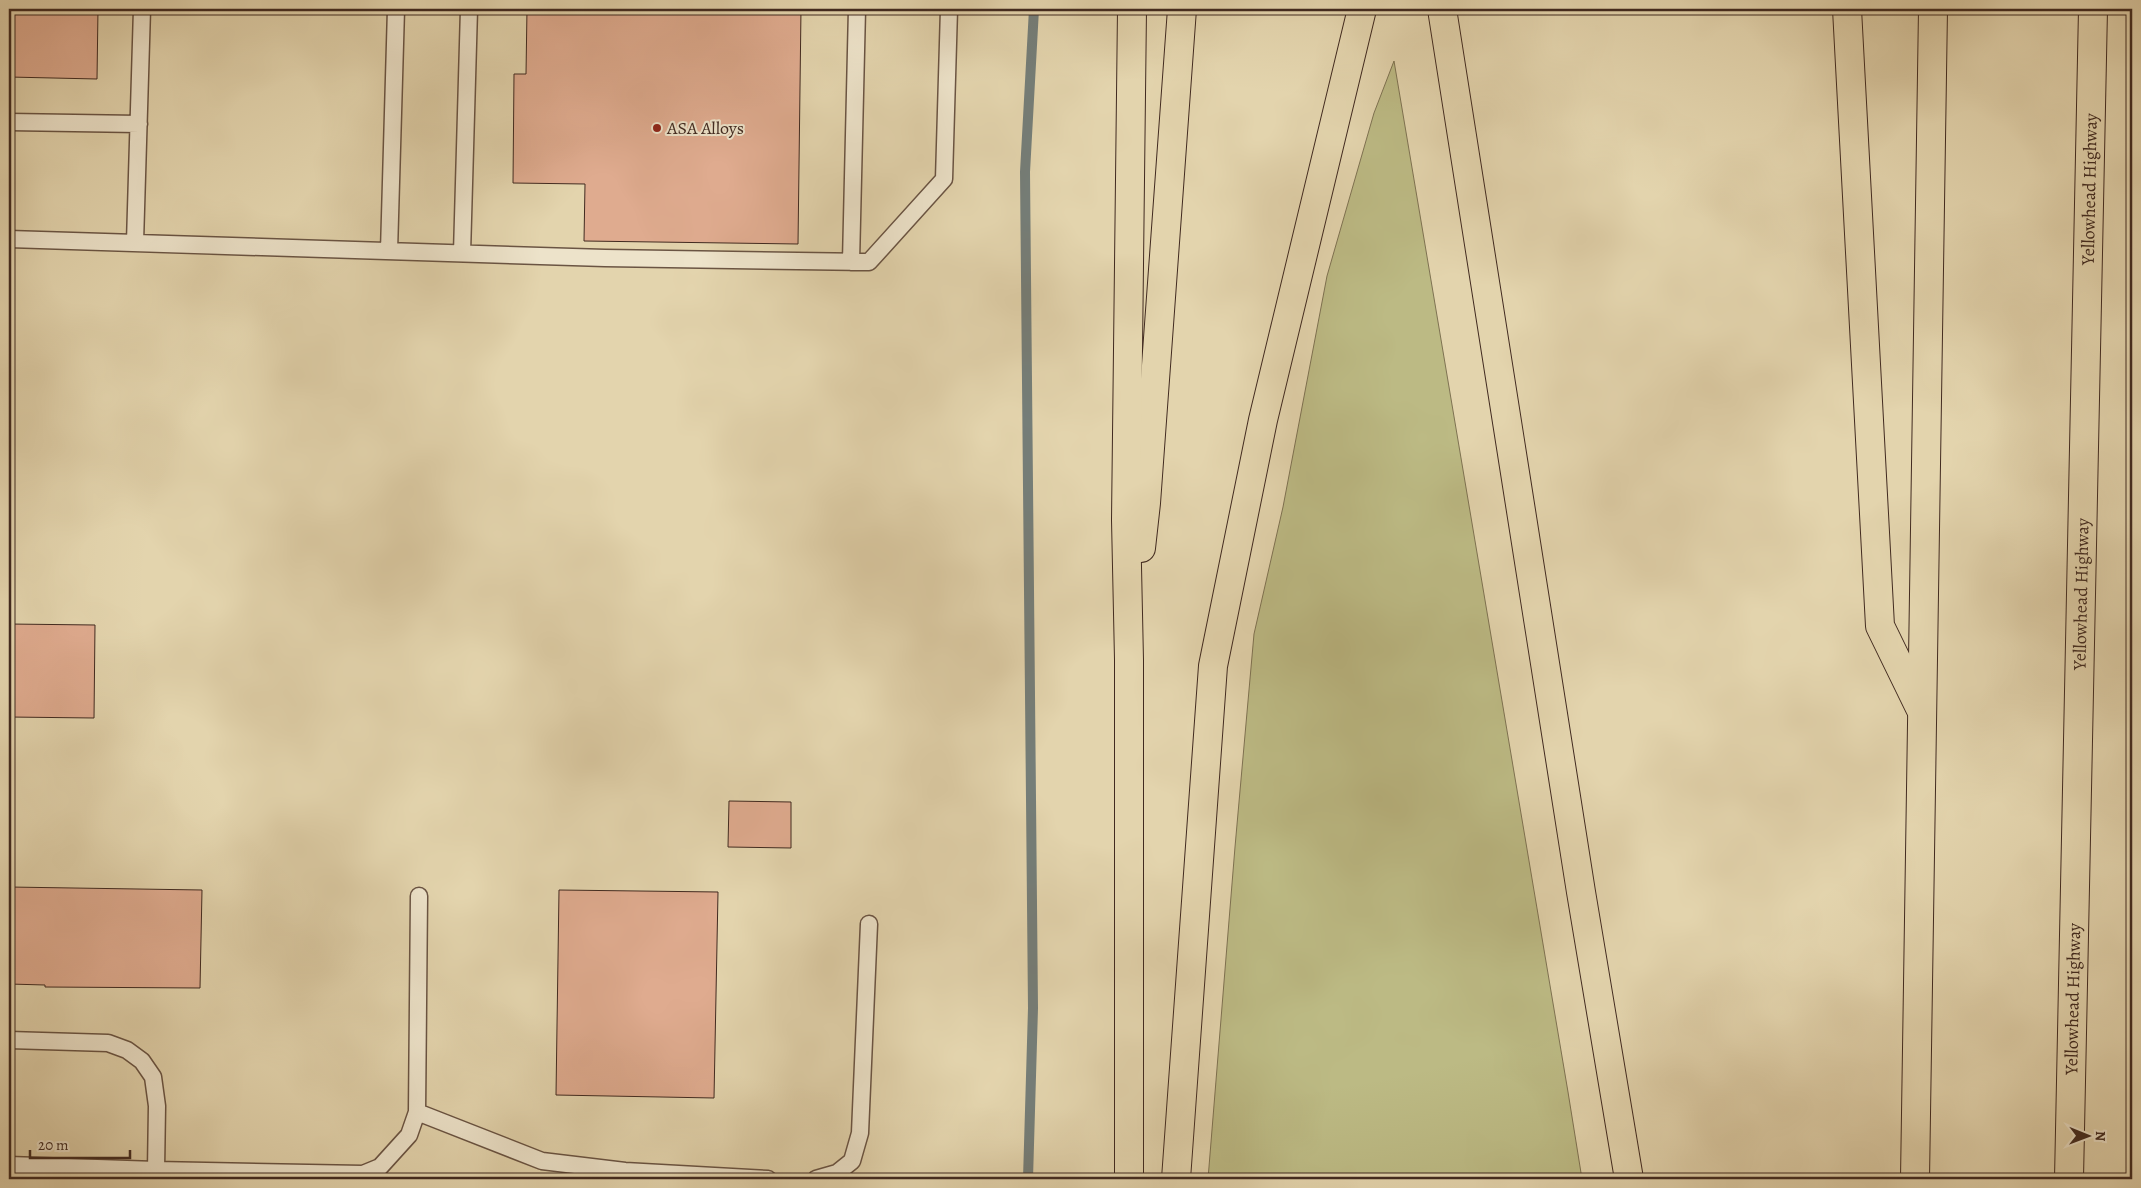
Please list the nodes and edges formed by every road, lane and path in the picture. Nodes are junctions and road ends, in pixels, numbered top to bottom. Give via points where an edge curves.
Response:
1 (142, 9) edge
2 (396, 9) edge
3 (470, 9) edge
4 (857, 9) edge
5 (949, 9) edge
6 (1132, 9) edge
7 (1182, 9) edge
8 (1362, 9) edge
9 (1442, 9) edge
10 (1847, 9) edge
11 (1933, 9) edge
12 (2093, 9) edge
13 (9, 122) edge
14 (139, 124) junction
15 (9, 239) edge
16 (135, 242) junction
17 (389, 251) junction
18 (462, 253) junction
19 (851, 262) junction
20 (1129, 660) junction
21 (1923, 714) junction
22 (419, 896) dead end
23 (869, 924) dead end
24 (9, 1040) edge
25 (417, 1112) junction
26 (9, 1165) edge
27 (156, 1175) edge
28 (698, 1177) edge
29 (768, 1179) edge
30 (816, 1179) edge
31 (1129, 1179) edge
32 (1176, 1179) edge
33 (1629, 1179) edge
34 (1915, 1179) edge
35 (2069, 1179) edge

1 - 14 lane
2 - 17 lane
3 - 18 lane
4 - 19 lane
5 - 19 lane via 944,178 869,262
6 - 20 highway via 1126,520
7 - 20 highway via 1146,503
8 - 32 highway via 1263,420 1213,666
9 - 33 highway
10 - 21 highway via 1880,626
11 - 21 highway
12 - 35 highway, Yellowhead Highway
13 - 14 lane
14 - 16 lane
15 - 16 lane
16 - 17 lane
17 - 18 lane
18 - 19 lane
20 - 31 highway
21 - 34 highway
22 - 25 lane
23 - 30 lane via 860,1133 852,1161 837,1173
24 - 27 lane via 108,1043 127,1050 142,1061 152,1077 157,1106
25 - 27 lane via 408,1135 380,1167 363,1174
25 - 28 lane via 542,1161
26 - 27 lane
28 - 29 lane

